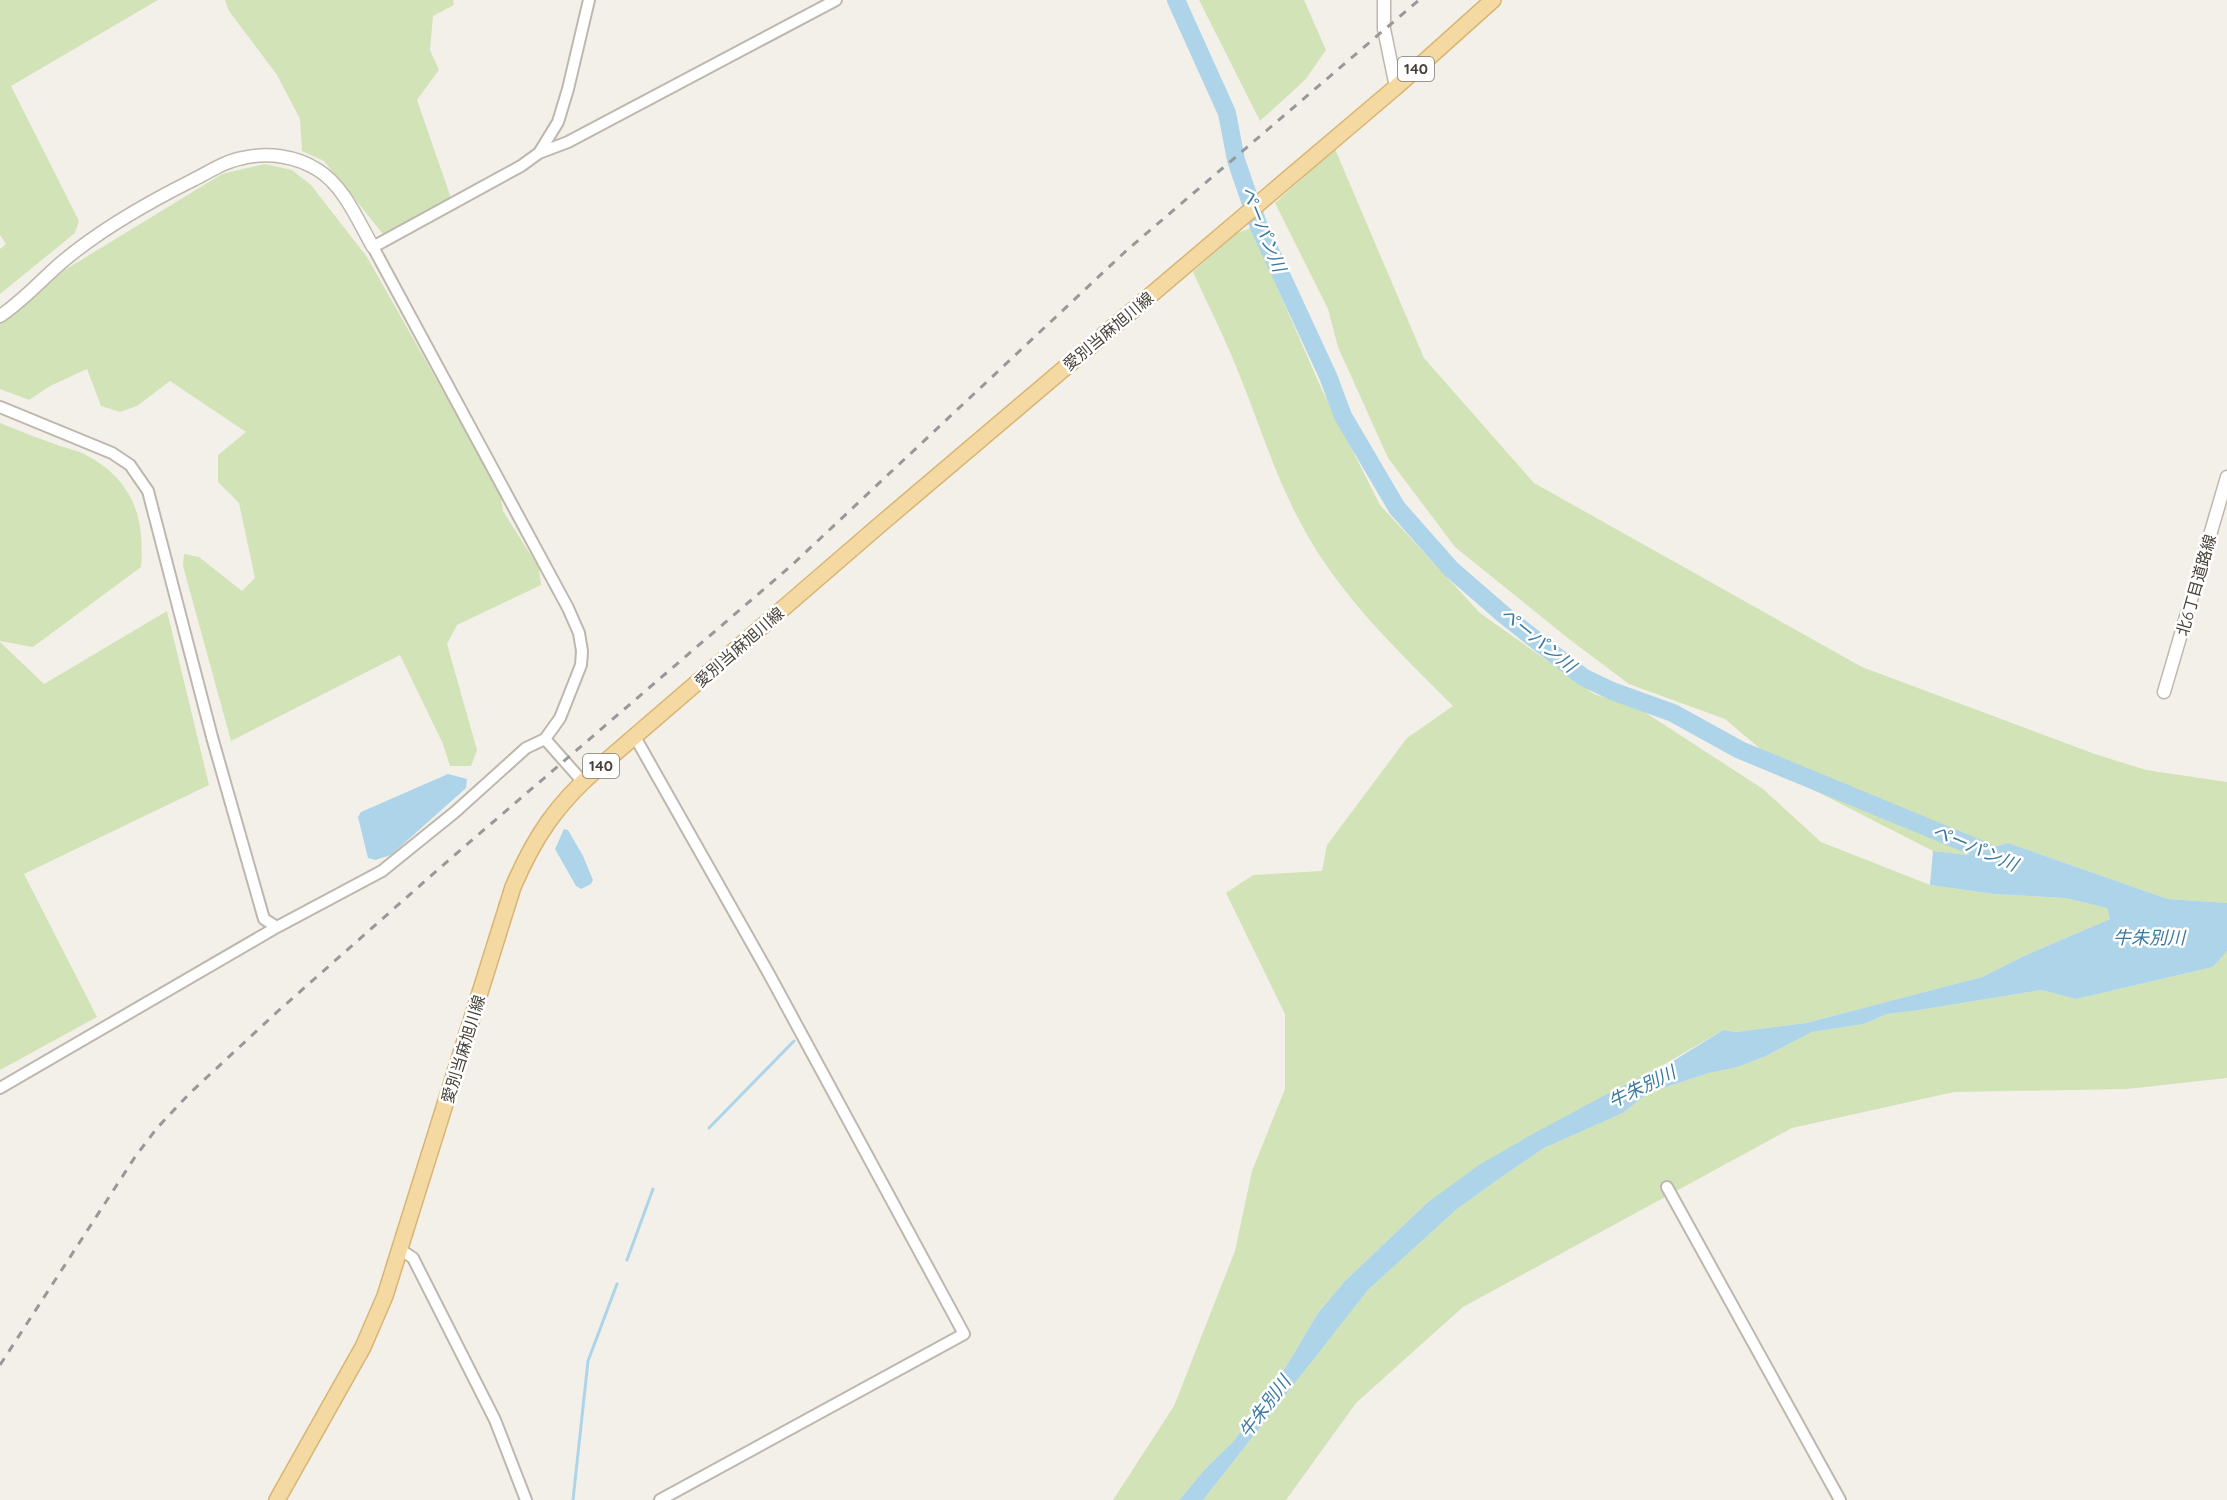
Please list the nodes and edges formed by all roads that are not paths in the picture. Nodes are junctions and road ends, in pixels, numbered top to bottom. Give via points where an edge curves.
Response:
1 (589, 0) edge
2 (836, 0) edge
3 (1384, 0) edge
4 (1493, 0) edge
5 (1396, 87) junction
6 (539, 153) junction
7 (373, 247) junction
8 (0, 316) edge
9 (0, 407) edge
10 (2227, 477) edge
11 (2164, 692) dead end
12 (635, 737) junction
13 (545, 739) junction
14 (583, 782) junction
15 (277, 927) junction
16 (0, 1088) edge
17 (1667, 1186) dead end
18 (400, 1250) junction
19 (277, 1500) edge
20 (526, 1500) edge
21 (660, 1500) edge
22 (1840, 1500) edge

1 - 6 street via 558,122
2 - 6 street via 568,142
3 - 5 street via 1384,29
4 - 5 main road, 愛別当麻旭川線 / 140
5 - 12 main road, 愛別当麻旭川線 / 140
6 - 7 street
7 - 8 street via 342,194 319,170 283,156 242,158 158,198 101,232
7 - 13 street via 579,633 581,665 560,718
9 - 15 street via 112,453 130,465 148,491 264,919
10 - 11 street, 北6丁目道路線
12 - 14 main road, 愛別当麻旭川線 / 140
12 - 21 street via 964,1334
13 - 14 street
13 - 15 street via 526,748 382,871
14 - 18 main road, 愛別当麻旭川線 / 140 via 544,825 513,887
15 - 16 street
17 - 22 street
18 - 19 main road, 愛別当麻旭川線 / 140 via 363,1347
18 - 20 street via 413,1258 495,1420

